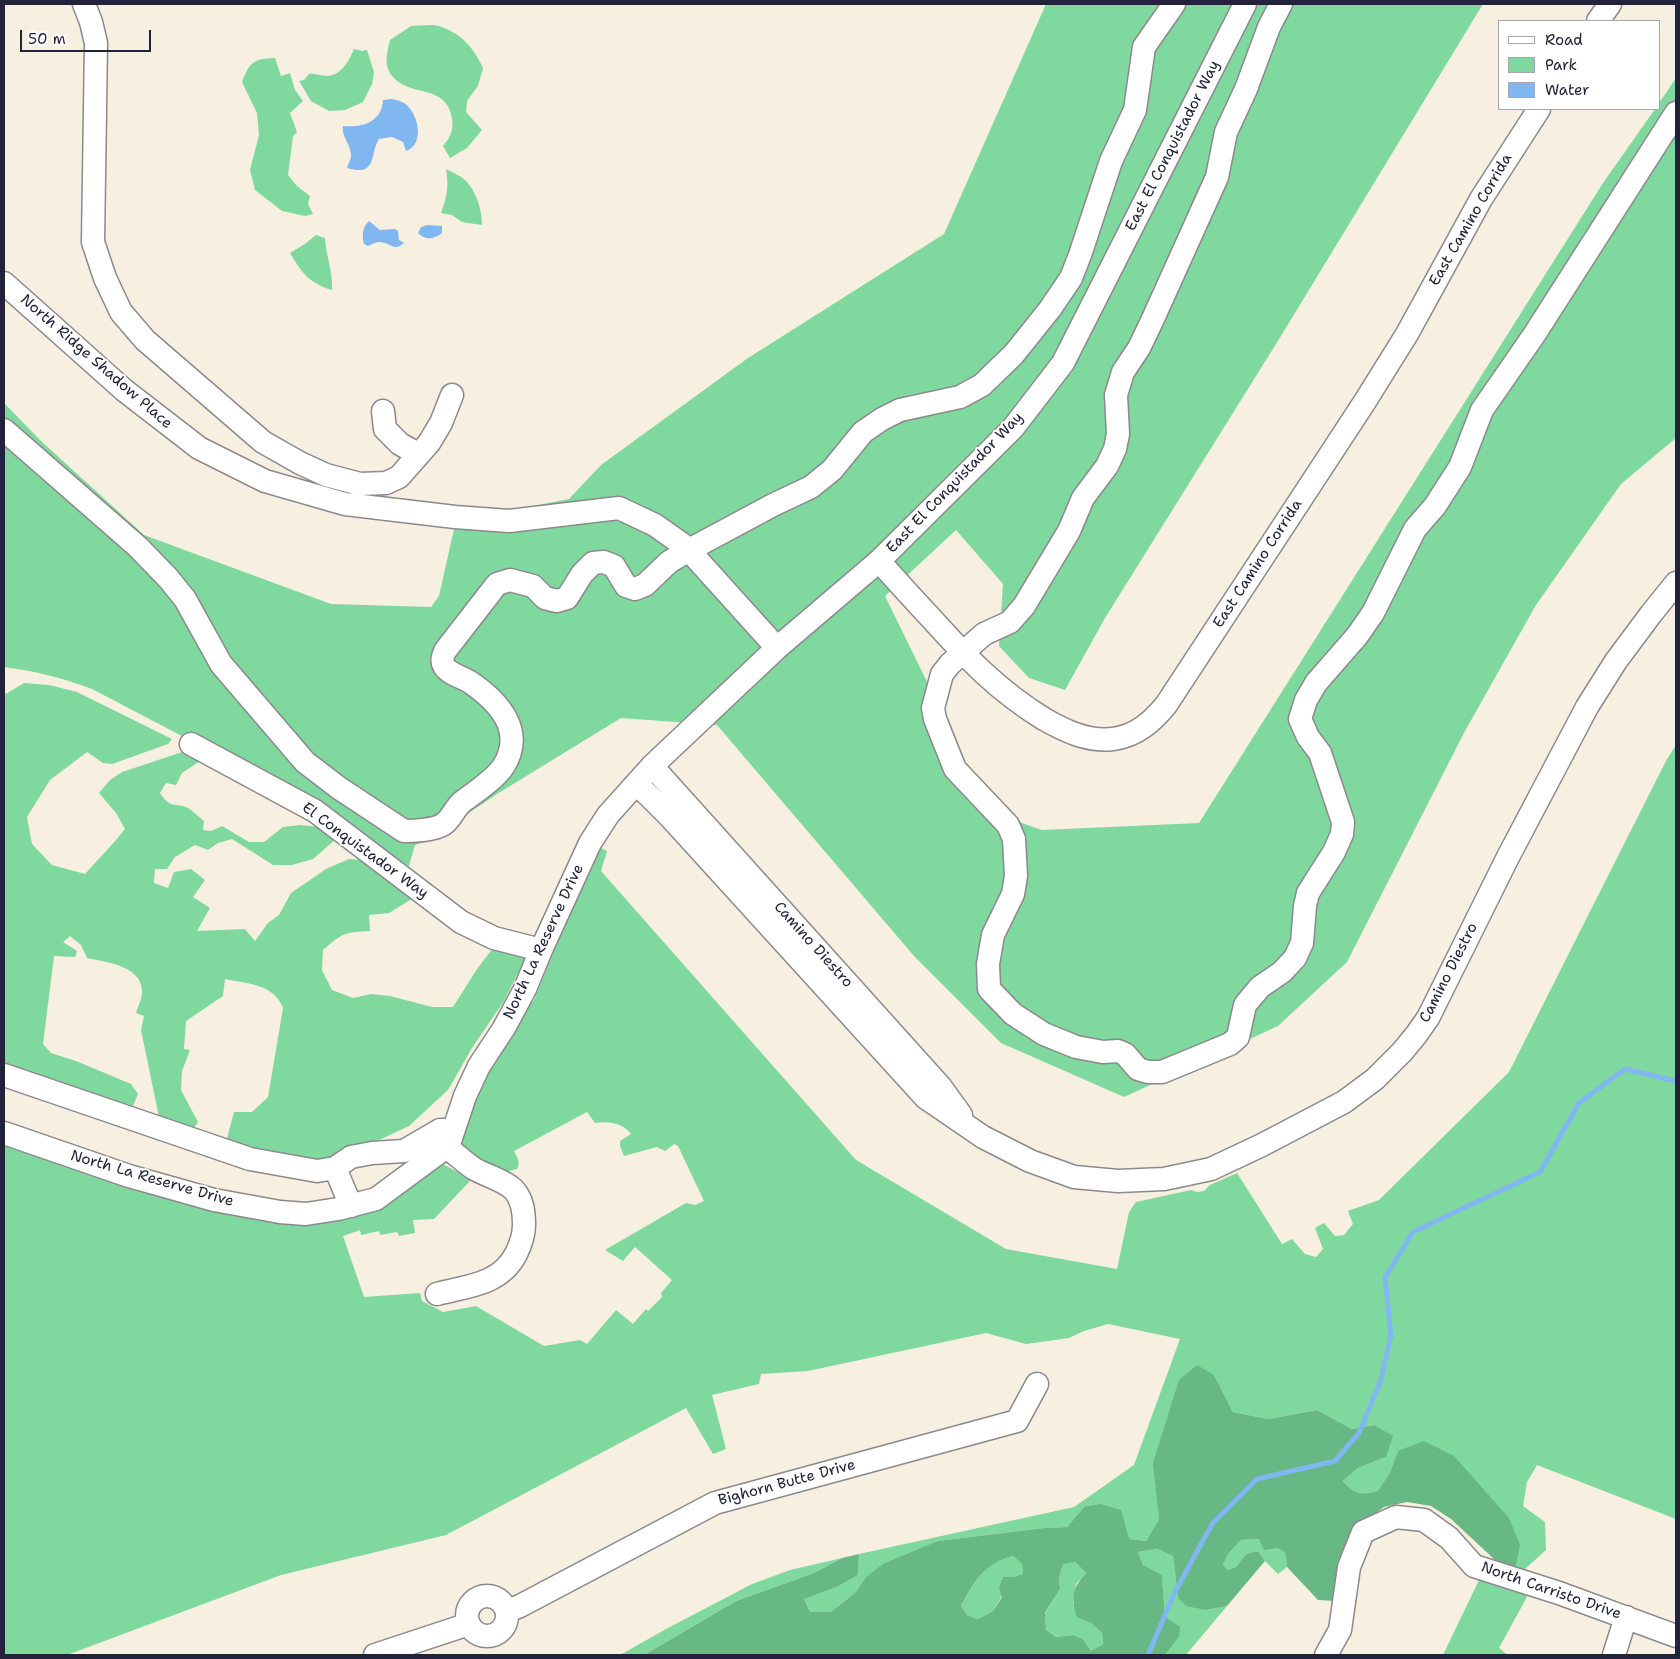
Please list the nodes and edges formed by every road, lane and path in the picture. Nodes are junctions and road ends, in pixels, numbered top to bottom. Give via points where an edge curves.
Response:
1 (84, 4) edge
2 (1174, 4) edge
3 (1245, 4) edge
4 (1281, 4) edge
5 (1610, 4) edge
6 (1599, 20) edge
7 (1537, 110) edge
8 (1676, 113) edge
9 (4, 283) edge
10 (452, 395) dead end
11 (383, 411) dead end
12 (4, 430) edge
13 (418, 454) junction
14 (689, 550) junction
15 (879, 561) junction
16 (1676, 583) edge
17 (777, 648) junction
18 (963, 652) junction
19 (191, 744) dead end
20 (652, 766) junction
21 (636, 784) junction
22 (541, 950) junction
23 (4, 1075) edge
24 (969, 1127) junction
25 (4, 1132) edge
26 (449, 1138) junction
27 (385, 1152) junction
28 (335, 1168) junction
29 (396, 1185) junction
30 (351, 1206) junction
31 (437, 1294) dead end
32 (1037, 1384) dead end
33 (1626, 1617) junction
34 (1676, 1636) edge
35 (375, 1655) edge
36 (1326, 1655) edge
37 (1614, 1655) edge

1 - 13 street via 96,43 93,242 105,278 122,312 145,340 242,425 263,442 300,463 326,475 360,484 386,483 399,477
2 - 14 street via 1144,47 1135,110 1111,161 1071,278 1014,354 982,385 960,398 900,410 882,420 863,432 832,470 811,487
3 - 15 street, East El Conquistador Way via 1063,363 1013,428
4 - 18 street via 1226,132 1217,177 1139,348 1123,372 1116,394 1116,449 1083,498 1069,531 1024,606 1010,622 984,634
5 - 6 street
7 - 18 street, East Camino Corrida via 1481,199 1407,334 1364,403 1166,705 1148,724 1114,739 1080,736 1013,699
8 - 18 street via 1534,335 1482,410 1460,466 1435,506 1415,529 1373,613 1306,700 1300,719 1320,753 1343,822 1342,834 1308,894 1302,943 1295,958 1260,987 1245,1005 1238,1037 1230,1044 1162,1072 1148,1072 1138,1069 1118,1050 1103,1052 1044,1034 1013,1014 989,989 988,964 993,935 1013,894 1016,876 1014,839 1008,825 955,770 935,719 933,708 942,674
9 - 14 street, North Ridge Shadow Place via 124,390 199,448 264,481 345,504 455,517 509,521 619,508 655,525
10 - 13 street via 441,423
11 - 13 street via 385,429 400,444
12 - 14 street via 138,547 168,578 185,599 221,664 305,762 404,831 444,824 459,805 503,768 511,746 510,725 497,703 469,681 451,673 444,666 442,657 497,584 510,580 533,586 544,598 557,601 567,598 593,563 604,562 614,566 626,586 636,589
14 - 17 street, North Ridge Shadow Place
15 - 17 street, East El Conquistador Way
15 - 18 street, East Camino Corrida
16 - 24 street, Camino Diestro via 1616,661 1587,707 1428,1018 1402,1052 1375,1079 1344,1102 1236,1158 1210,1169 1164,1179 1118,1180 1074,1176 1030,1162
17 - 20 street, East El Conquistador Way
19 - 22 street, El Conquistador Way via 315,811 461,922 494,938
20 - 21 street, North La Reserve Drive
20 - 24 street, Camino Diestro via 940,1086
21 - 22 street, North La Reserve Drive via 608,815 590,843
21 - 24 street, Camino Diestro via 679,826 926,1098
22 - 26 street, North La Reserve Drive via 525,989 479,1066
23 - 28 street via 250,1159 317,1171
25 - 30 street, North La Reserve Drive via 129,1176 214,1200 306,1214
26 - 27 street via 440,1130 404,1152
26 - 29 street, North La Reserve Drive via 429,1162
26 - 31 street via 472,1167 516,1191 524,1211 524,1229 520,1247 504,1272 491,1280
27 - 28 street via 351,1157
27 - 29 street
28 - 30 street
29 - 30 street, North La Reserve Drive via 376,1199
32 - 35 street, Bighorn Butte Drive via 1017,1421 715,1502 506,1611 505,1626 494,1636 481,1636 469,1624
33 - 34 street, North Carristo Drive
33 - 36 street, North Carristo Drive via 1474,1566 1449,1538 1424,1520 1396,1517 1363,1532 1349,1567 1340,1630
33 - 37 street

